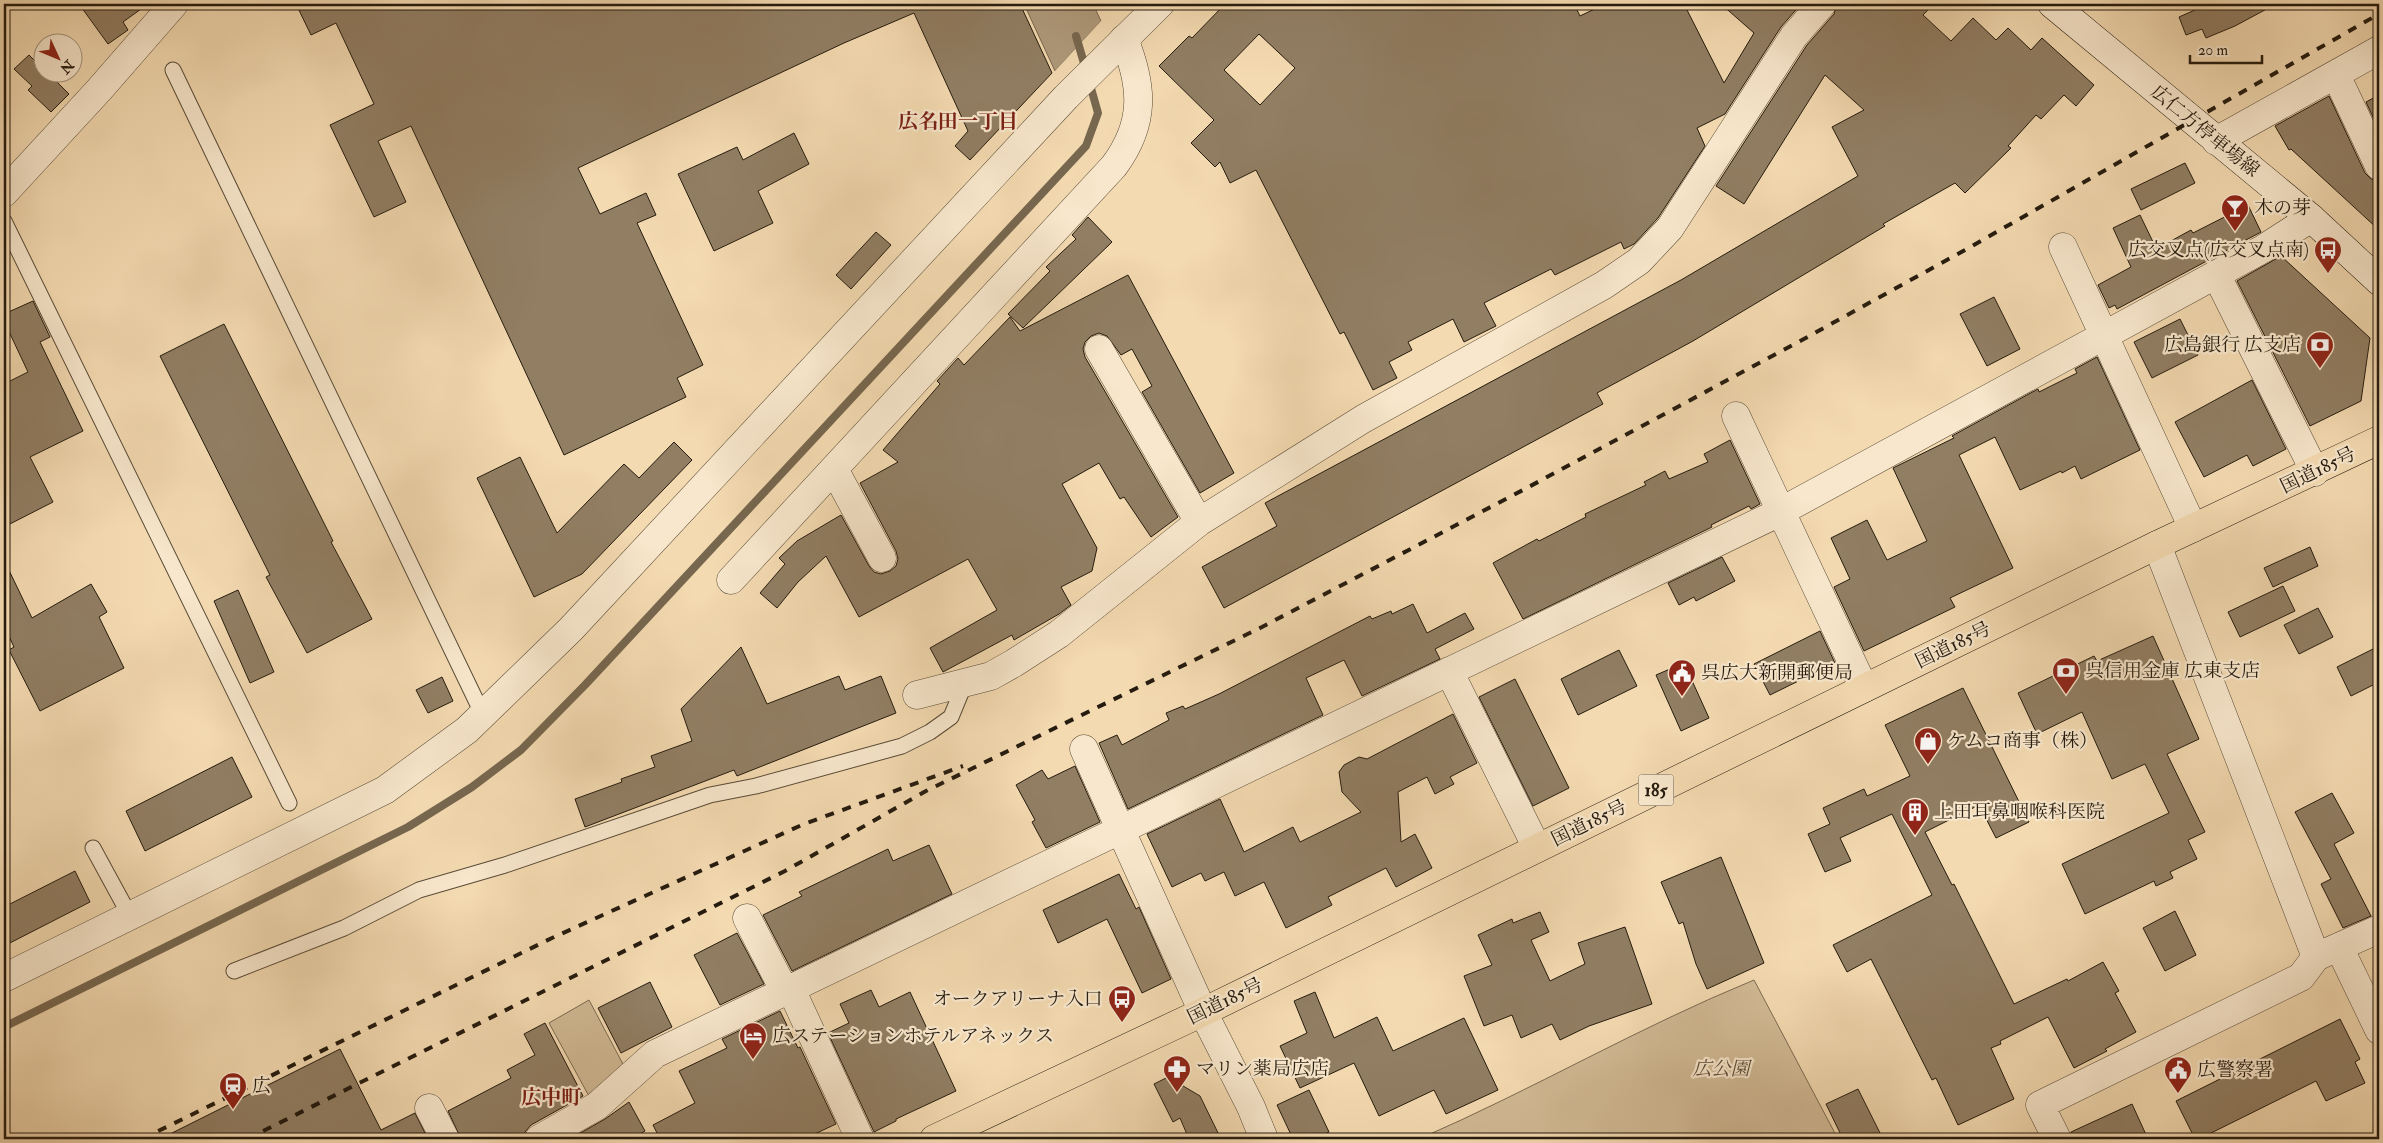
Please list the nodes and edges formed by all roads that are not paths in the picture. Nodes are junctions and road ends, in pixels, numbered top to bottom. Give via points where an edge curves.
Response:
1 (174, 4) edge
2 (1160, 4) edge
3 (1822, 4) edge
4 (2052, 4) edge
5 (1118, 45) junction
6 (2379, 50) edge
7 (173, 70) dead end
8 (2336, 75) junction
9 (2216, 141) junction
10 (2379, 166) edge
11 (4, 193) edge
12 (2311, 218) junction
13 (4, 221) edge
14 (2063, 247) dead end
15 (2216, 274) junction
16 (2379, 282) edge
17 (2104, 335) junction
18 (1099, 349) dead end
19 (1736, 416) dead end
20 (2379, 440) edge
21 (834, 469) junction
22 (2315, 472) junction
23 (1781, 511) junction
24 (1199, 522) junction
25 (2194, 528) junction
26 (2157, 545) junction
27 (882, 558) dead end
28 (731, 580) dead end
29 (1449, 671) junction
30 (965, 683) junction
31 (1864, 688) junction
32 (917, 695) dead end
33 (483, 716) junction
34 (1084, 749) dead end
35 (289, 803) dead end
36 (1122, 829) junction
37 (93, 848) dead end
38 (1537, 848) junction
39 (130, 916) junction
40 (746, 918) dead end
41 (2379, 929) edge
42 (2328, 952) junction
43 (234, 971) dead end
44 (4, 978) edge
45 (788, 990) junction
46 (1203, 1012) junction
47 (2379, 1030) edge
48 (429, 1108) dead end
49 (445, 1139) edge
50 (539, 1139) edge
51 (860, 1139) edge
52 (934, 1139) edge
53 (1264, 1139) edge
54 (2057, 1139) edge

1 - 11 street
2 - 5 street
3 - 24 street via 1794,36 1670,228 1639,261 1604,285 1363,419
4 - 9 street, 広仁方停車場線
5 - 21 street via 1135,67 1140,103 1126,150
5 - 33 street via 571,629
6 - 8 street
7 - 33 lane
8 - 9 street
8 - 10 street
9 - 12 street, 広仁方停車場線
12 - 15 street
12 - 16 street, 広仁方停車場線
13 - 35 lane
14 - 17 street
15 - 17 street
15 - 22 street
17 - 23 street
17 - 25 street
18 - 24 street
19 - 23 street
20 - 22 highway, 国道185号 / 185
21 - 27 street
21 - 28 street
22 - 25 highway, 国道185号 / 185
23 - 29 street
23 - 31 street
24 - 30 street via 1059,634 992,676
25 - 26 highway, 国道185号 / 185
26 - 31 highway, 国道185号 / 185
26 - 42 street
29 - 36 street
29 - 38 street
30 - 32 street
30 - 43 lane via 951,717 902,746 756,786 710,794 505,865 419,890 344,928
31 - 38 highway, 国道185号 / 185
33 - 39 street via 385,790
34 - 36 street
36 - 45 street
36 - 46 street
37 - 39 lane
38 - 46 highway, 国道185号 / 185
39 - 44 street
40 - 45 street
41 - 42 street
42 - 47 street
42 - 54 street via 2301,977 2040,1105
45 - 50 street via 655,1054 597,1106
45 - 51 street
46 - 52 highway, 国道185号 / 185
46 - 53 street
48 - 49 street

